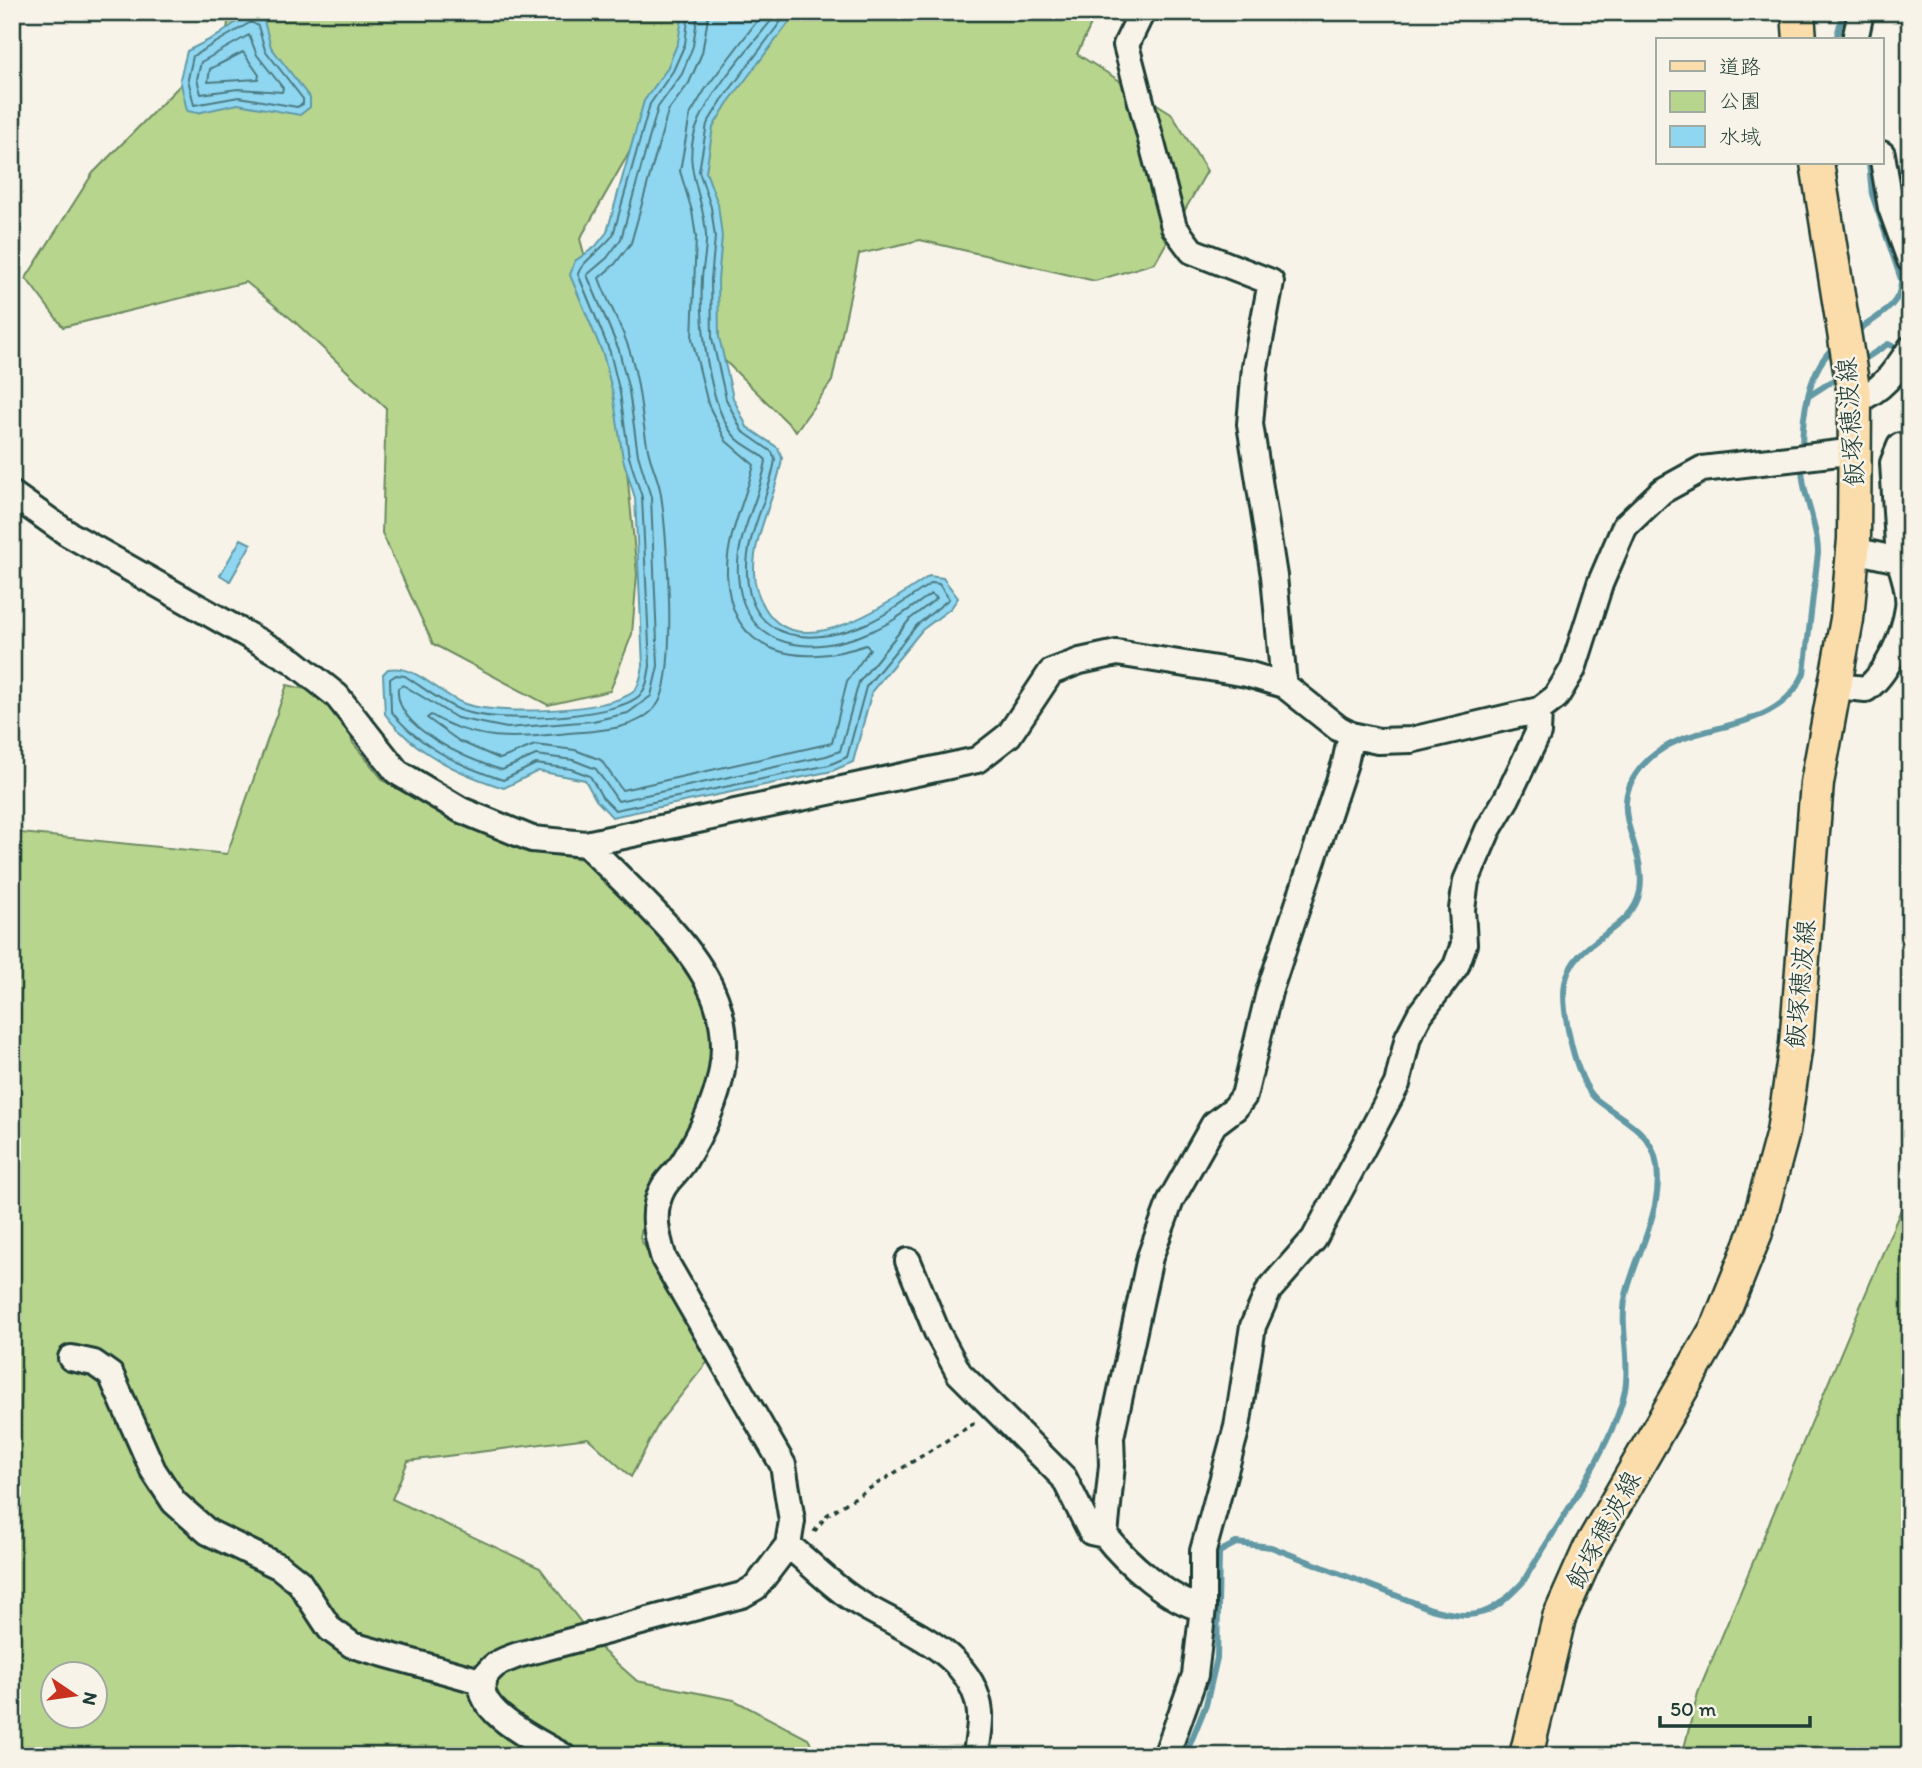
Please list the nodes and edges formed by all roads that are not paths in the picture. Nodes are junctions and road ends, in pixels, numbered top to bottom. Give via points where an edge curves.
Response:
1 (1142, 12) edge
2 (1798, 12) edge
3 (1861, 12) edge
4 (1800, 38) edge
5 (1854, 38) edge
6 (1817, 164) edge
7 (1884, 164) edge
8 (1910, 260) edge
9 (1910, 349) edge
10 (1854, 401) junction
11 (1910, 448) edge
12 (1856, 451) junction
13 (12, 494) edge
14 (1853, 550) junction
15 (1899, 560) junction
16 (1284, 685) junction
17 (1835, 686) junction
18 (1539, 710) junction
19 (1350, 735) junction
20 (586, 844) junction
21 (908, 1261) dead end
22 (71, 1358) dead end
23 (1105, 1535) junction
24 (793, 1549) junction
25 (1203, 1608) junction
26 (484, 1682) junction
27 (563, 1756) edge
28 (976, 1756) edge
29 (1166, 1756) edge
30 (1526, 1756) edge

1 - 16 street via 1126,45 1174,228 1192,251 1271,282 1250,424 1274,576
2 - 4 main road
3 - 5 street
6 - 10 main road, 飯塚穂波線
7 - 8 street via 1891,208
9 - 10 street via 1891,378 1872,394
10 - 12 main road, 飯塚穂波線
11 - 15 street via 1900,446 1893,463
12 - 14 main road, 飯塚穂波線
12 - 18 street via 1702,469 1662,491 1625,526 1573,669 1556,698
13 - 20 street via 67,533 293,661 337,696 397,772 461,810 532,839
14 - 15 street
14 - 17 main road, 飯塚穂波線
15 - 17 street via 1908,606 1894,648 1877,681 1866,689
16 - 19 street
16 - 20 street via 1247,674 1117,653 1080,661 1051,672 1009,734 977,760
17 - 30 main road, 飯塚穂波線 via 1818,783 1796,1044 1770,1183 1719,1324 1590,1548 1559,1618
18 - 19 street via 1411,740 1378,741
18 - 25 street via 1538,733 1466,881 1464,944 1456,966 1408,1037 1397,1084 1314,1239 1269,1290 1253,1326 1237,1427 1203,1551
19 - 23 street via 1345,763 1269,992 1244,1096 1213,1124 1171,1200 1150,1257 1111,1437
20 - 24 street via 684,943 710,986 724,1022 726,1048 718,1094 683,1163 662,1189 654,1225 664,1259 783,1465
21 - 23 street via 959,1373 1064,1478 1091,1532
22 - 26 street via 94,1363 111,1376 153,1470 174,1502 208,1532 280,1567 299,1582 330,1629 352,1645
23 - 25 street via 1142,1573 1192,1606
24 - 26 street via 742,1595 519,1655 493,1667
24 - 28 street via 853,1599 953,1660 972,1685 980,1713
25 - 29 street via 1195,1675
26 - 27 street via 485,1700 495,1715

